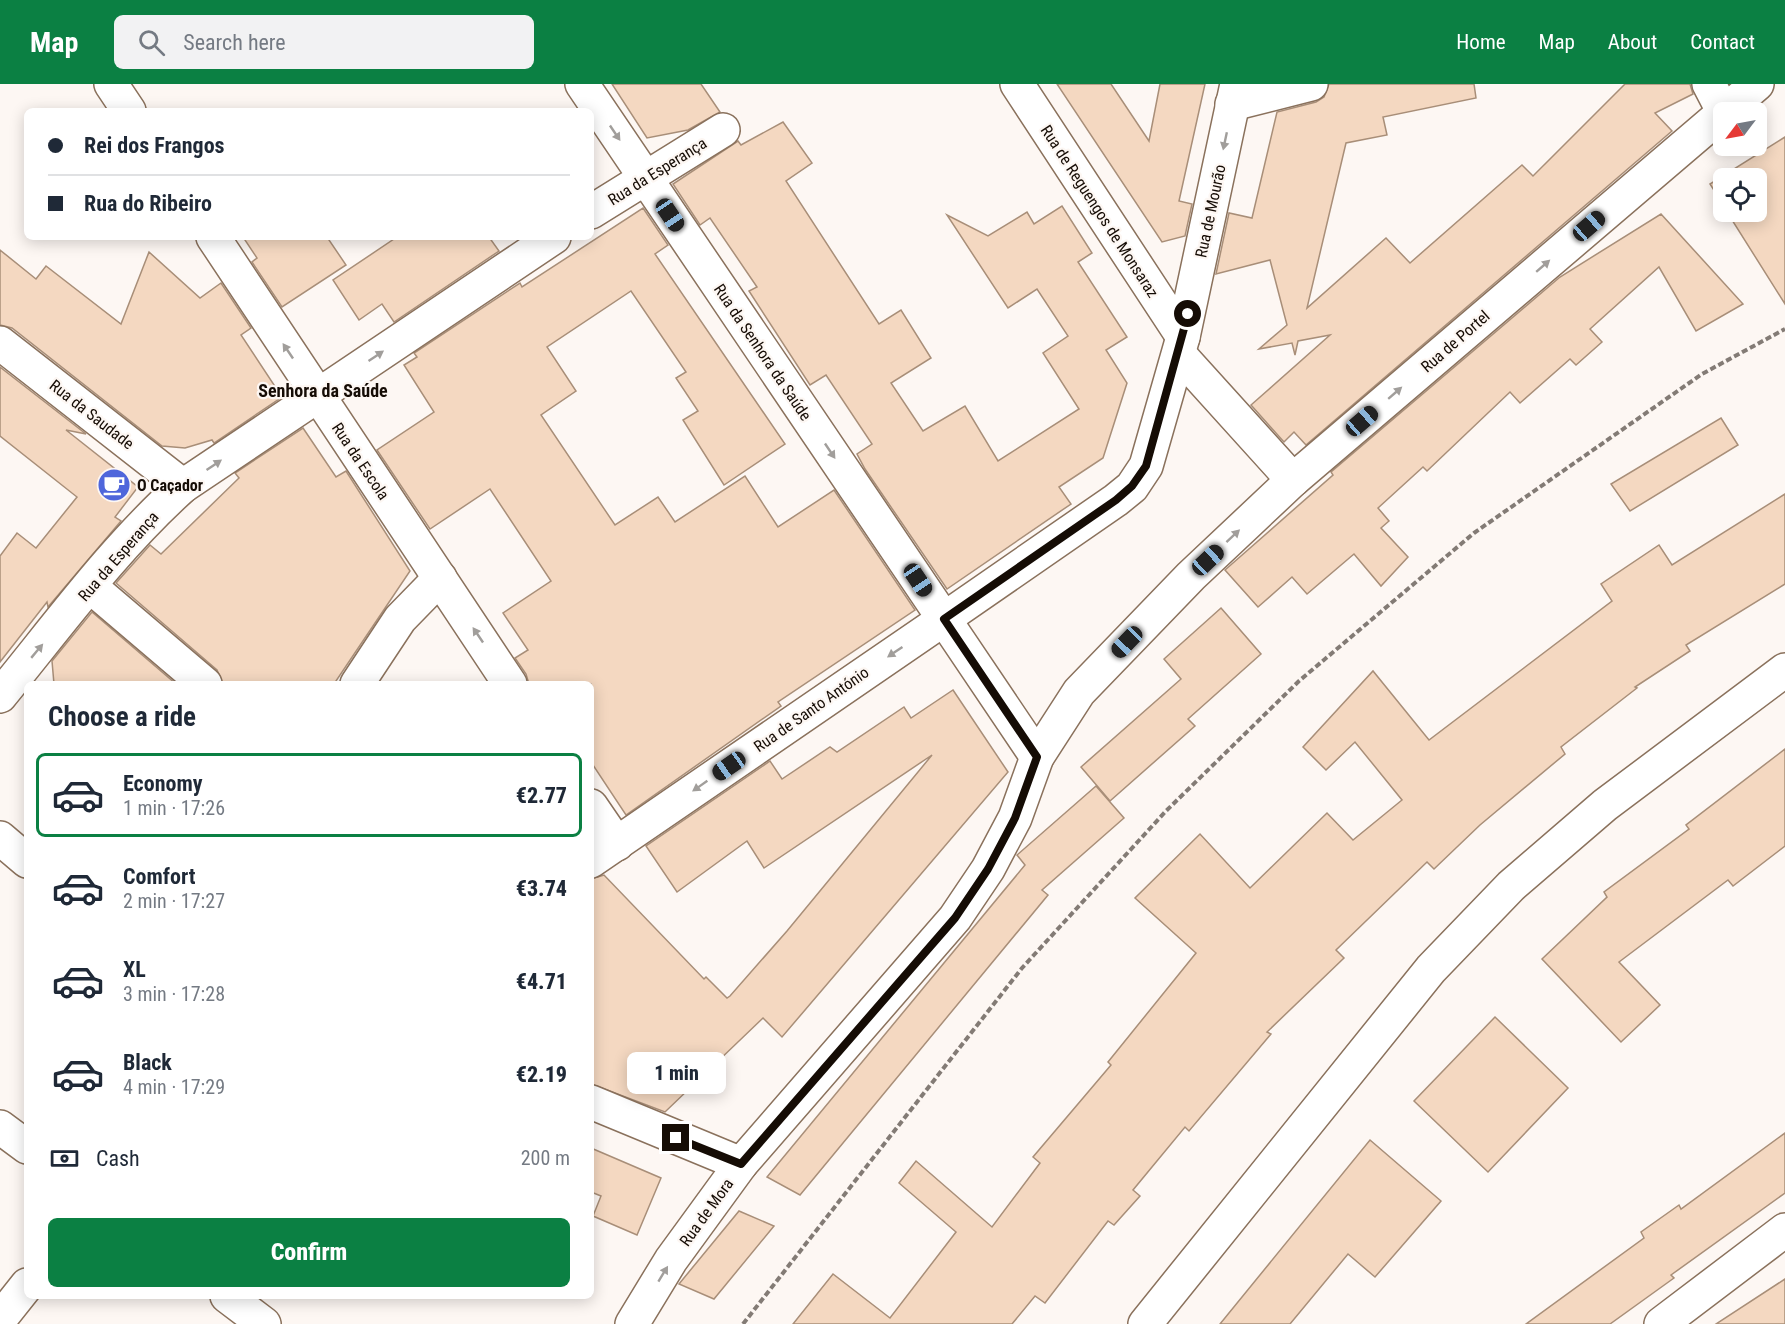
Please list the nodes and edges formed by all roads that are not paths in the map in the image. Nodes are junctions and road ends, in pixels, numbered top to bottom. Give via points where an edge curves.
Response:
1 (111, 84) edge
2 (582, 84) edge
3 (1017, 84) edge
4 (1311, 84) edge
5 (1757, 84) edge
6 (1234, 94) edge
7 (1716, 98) edge
8 (127, 108) edge
9 (723, 130) dead end
10 (644, 176) junction
11 (594, 210) edge
12 (215, 240) edge
13 (550, 240) edge
14 (0, 343) edge
15 (1181, 345) junction
16 (318, 396) junction
17 (1293, 480) junction
18 (183, 486) junction
19 (1191, 576) joint
20 (440, 578) junction
21 (90, 587) junction
22 (944, 619) junction
23 (1785, 670) edge
24 (201, 681) edge
25 (359, 681) edge
26 (508, 681) edge
27 (13, 691) edge
28 (1037, 757) junction
29 (594, 817) edge
30 (0, 838) edge
31 (604, 853) edge
32 (24, 858) edge
33 (594, 1103) edge
34 (0, 1127) edge
35 (24, 1145) edge
36 (741, 1164) junction
37 (1785, 1230) edge
38 (24, 1289) edge
39 (231, 1299) edge
40 (0, 1319) edge
41 (264, 1324) edge
42 (632, 1324) edge
43 (1145, 1324) edge
44 (1662, 1324) edge

1 - 8 street
2 -> 10 street, Rua da Senhora da Saúde
3 - 15 street, Rua de Reguengos de Monsaraz
4 - 6 street
5 - 7 street, Rua de Portel
6 -> 15 street, Rua de Mourão
17 -> 7 street, Rua de Portel
9 - 10 street, Rua da Esperança
10 - 11 street, Rua da Esperança
10 -> 22 street, Rua da Senhora da Saúde
16 -> 12 street, Rua da Escola
16 -> 13 street, Rua da Esperança
14 - 18 street, Rua da Saudade
15 - 17 street, Rua de Reguengos de Monsaraz
15 - 22 street, Rua de Mourão via 1146,466 1132,486
18 -> 16 street, Rua da Esperança
16 - 20 street, Rua da Escola
19 -> 17 street, Rua de Portel
18 - 21 street, Rua da Esperança via 115,554
19 - 28 street, Rua de Mora via 1079,692
20 - 25 street via 400,619
26 -> 20 street, Rua da Escola
21 - 24 street
27 -> 21 street, Rua da Esperança
22 - 28 street, Rua da Senhora da Saúde
22 -> 31 street, Rua de Santo António
23 - 43 street via 1605,805 1511,886 1431,969
28 - 36 street, Rua de Mora via 1015,818 988,869 955,918
29 - 31 street
30 - 32 street
33 - 36 street
34 - 35 street
42 -> 36 street, Rua de Mora via 671,1260
37 - 44 street
38 - 40 street
39 - 41 street

